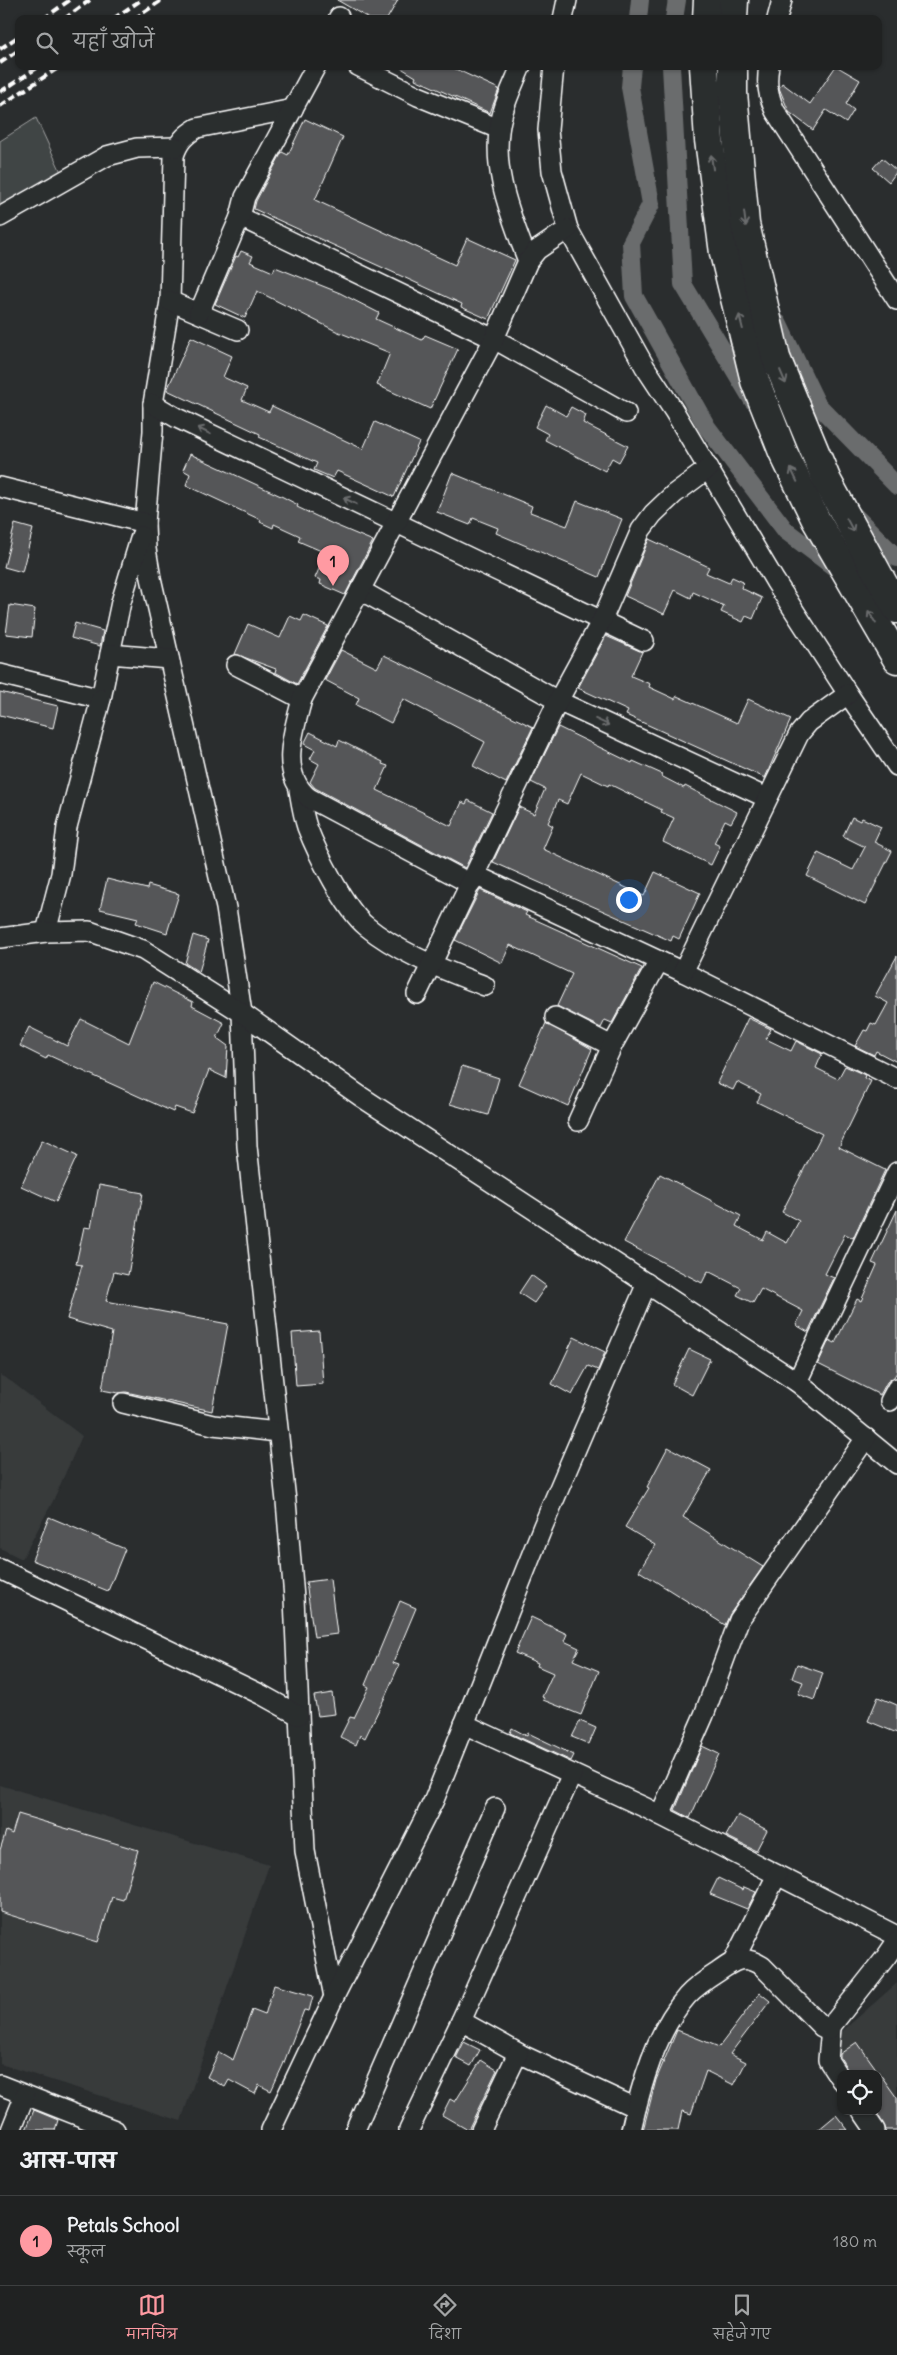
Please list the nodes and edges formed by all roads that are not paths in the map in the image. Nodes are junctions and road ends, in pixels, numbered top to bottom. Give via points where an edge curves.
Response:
1 (567, 0) edge
2 (708, 0) edge
3 (734, 0) edge
4 (782, 0) edge
5 (564, 15) edge
6 (707, 15) edge
7 (733, 15) edge
8 (778, 15) edge
9 (314, 70) edge
10 (366, 70) edge
11 (519, 70) edge
12 (554, 70) edge
13 (704, 70) edge
14 (733, 70) edge
15 (768, 70) edge
16 (293, 109) junction
17 (499, 129) junction
18 (176, 148) junction
19 (0, 217) edge
20 (240, 217) junction
21 (568, 229) junction
22 (528, 260) junction
23 (897, 300) edge
24 (170, 301) junction
25 (199, 313) junction
26 (238, 330) dead end
27 (494, 339) junction
28 (153, 404) junction
29 (626, 413) dead end
30 (709, 468) junction
31 (0, 487) edge
32 (145, 522) junction
33 (394, 522) junction
34 (360, 590) junction
35 (897, 609) edge
36 (602, 620) junction
37 (644, 641) dead end
38 (110, 654) junction
39 (169, 658) junction
40 (897, 659) edge
41 (236, 665) dead end
42 (0, 674) edge
43 (848, 694) junction
44 (101, 699) junction
45 (302, 699) junction
46 (558, 701) junction
47 (897, 766) edge
48 (299, 790) junction
49 (767, 798) junction
50 (473, 879) junction
51 (46, 932) junction
52 (0, 938) edge
53 (659, 961) junction
54 (432, 965) junction
55 (683, 972) junction
56 (485, 986) dead end
57 (417, 994) dead end
58 (242, 1013) junction
59 (556, 1018) dead end
60 (612, 1046) junction
61 (897, 1079) edge
62 (578, 1121) dead end
63 (897, 1172) edge
64 (646, 1283) junction
65 (797, 1382) junction
66 (123, 1403) dead end
67 (278, 1432) junction
68 (866, 1438) junction
69 (897, 1464) edge
70 (0, 1569) edge
71 (298, 1715) junction
72 (464, 1724) junction
73 (572, 1774) junction
74 (495, 1808) dead end
75 (660, 1815) junction
76 (777, 1875) junction
77 (897, 1936) edge
78 (897, 1940) edge
79 (733, 1962) junction
80 (334, 1997) junction
81 (461, 2020) junction
82 (831, 2028) junction
83 (518, 2053) junction
84 (837, 2074) edge
85 (0, 2085) edge
86 (26, 2095) junction
87 (636, 2108) junction
88 (865, 2115) edge
89 (11, 2130) edge
90 (116, 2130) edge
91 (271, 2130) edge
92 (355, 2130) edge
93 (409, 2130) edge
94 (481, 2130) edge
95 (631, 2130) edge
96 (875, 2130) edge

1 - 5 street
2 - 6 highway
3 - 7 highway
4 - 8 street
9 - 16 street
10 - 17 street via 418,96
11 - 17 street
12 - 21 street via 548,130 552,171
40 -> 13 highway via 816,520 783,452 756,381 724,253 709,140
14 -> 35 highway via 745,224 776,358 827,481
15 - 23 street via 766,82 775,111
16 - 18 street via 197,128 184,136
16 - 20 street via 245,197
17 - 22 street via 504,197
18 - 19 street via 137,148 107,156
18 - 24 street
20 - 25 street
20 - 27 street
21 - 22 street
21 - 30 street via 645,367
22 - 27 street
24 - 25 street
24 - 28 street
25 - 26 street
27 - 29 street
27 - 33 street
28 - 32 street
33 -> 28 street
30 - 36 street via 674,494 641,530
30 - 43 street
31 - 32 street
32 - 38 street via 121,602
32 - 39 street via 151,578
33 - 34 street
33 - 36 street
34 - 45 street
34 - 46 street
36 - 37 street
36 - 46 street
38 - 39 street
38 - 44 street
39 - 58 street via 226,908
41 - 45 street
42 - 44 street
43 - 47 street
43 - 49 street via 809,722 799,734
44 - 51 street via 67,827 61,874
45 - 48 street via 290,759
46 -> 49 street
46 - 50 street
48 - 50 street via 309,798
48 - 54 street via 314,844 355,914 365,925
49 - 55 street
50 - 53 street
50 - 54 street
51 - 52 street
51 - 58 street via 89,932 143,950
53 - 55 street
53 - 60 street
54 - 56 street
54 - 57 street
55 - 61 street
58 - 64 street via 360,1096
58 - 67 street via 247,1146
59 - 60 street
60 - 62 street
63 - 65 street
64 - 65 street
64 - 72 street via 543,1526
65 - 68 street
66 - 67 street via 213,1425
67 - 71 street via 294,1598
68 - 69 street
68 - 75 street via 739,1620 704,1715
70 - 71 street
71 - 80 street via 305,1851
72 - 73 street
72 - 80 street via 434,1800
73 - 75 street
73 - 81 street
74 - 92 street
75 - 76 street
76 - 77 street
76 - 79 street
78 - 82 street
79 - 82 street via 750,1958 762,1966 822,2027
79 - 87 street via 699,1984 676,2011 660,2039
80 - 91 street
81 - 83 street
81 - 93 street
82 - 84 street via 828,2060
83 - 87 street
83 - 94 street
85 - 86 street
86 - 89 street
86 - 90 street
87 - 95 street
88 - 96 street

